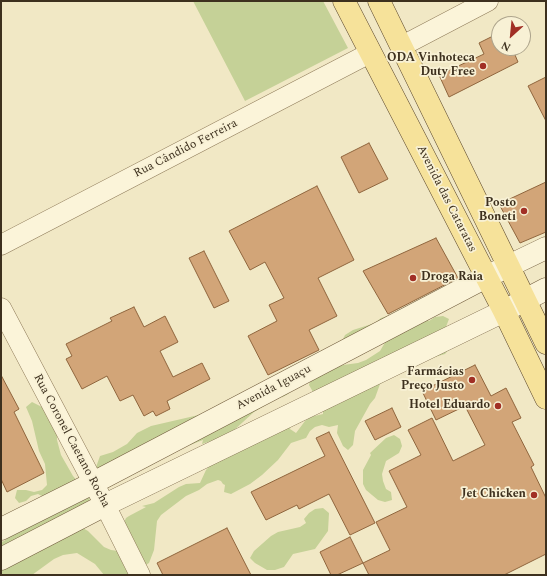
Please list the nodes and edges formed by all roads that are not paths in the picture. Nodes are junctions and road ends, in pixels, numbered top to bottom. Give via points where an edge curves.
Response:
1 (344, 1) edge
2 (379, 1) edge
3 (488, 1) edge
4 (402, 46) junction
5 (370, 53) junction
6 (1, 245) edge
7 (546, 248) edge
8 (508, 266) junction
9 (486, 278) junction
10 (546, 289) edge
11 (524, 300) junction
12 (1, 308) edge
13 (504, 311) junction
14 (546, 343) edge
15 (546, 398) edge
16 (93, 483) junction
17 (105, 505) junction
18 (1, 529) edge
19 (1, 559) edge
20 (140, 575) edge

1 - 5 main road, Avenida das Cataratas
2 - 4 main road, Avenida das Cataratas
3 - 4 street
4 - 8 main road, Avenida das Cataratas
5 - 6 street, Rua Cândido Ferreira
5 - 9 main road, Avenida das Cataratas
7 - 8 street, Avenida Iguaçu
8 - 9 street, Avenida Iguaçu
8 - 11 main road, Avenida das Cataratas
9 - 13 main road, Avenida das Cataratas
9 - 16 street, Avenida Iguaçu
10 - 11 street
11 - 13 street
11 - 14 main road, Avenida das Cataratas
12 - 16 street, Rua Coronel Caetano Rocha
13 - 15 main road, Avenida das Cataratas
13 - 17 street
16 - 17 street, Rua Coronel Caetano Rocha
16 - 18 street, Avenida Iguaçu
17 - 19 street
17 - 20 street, Rua Coronel Caetano Rocha

